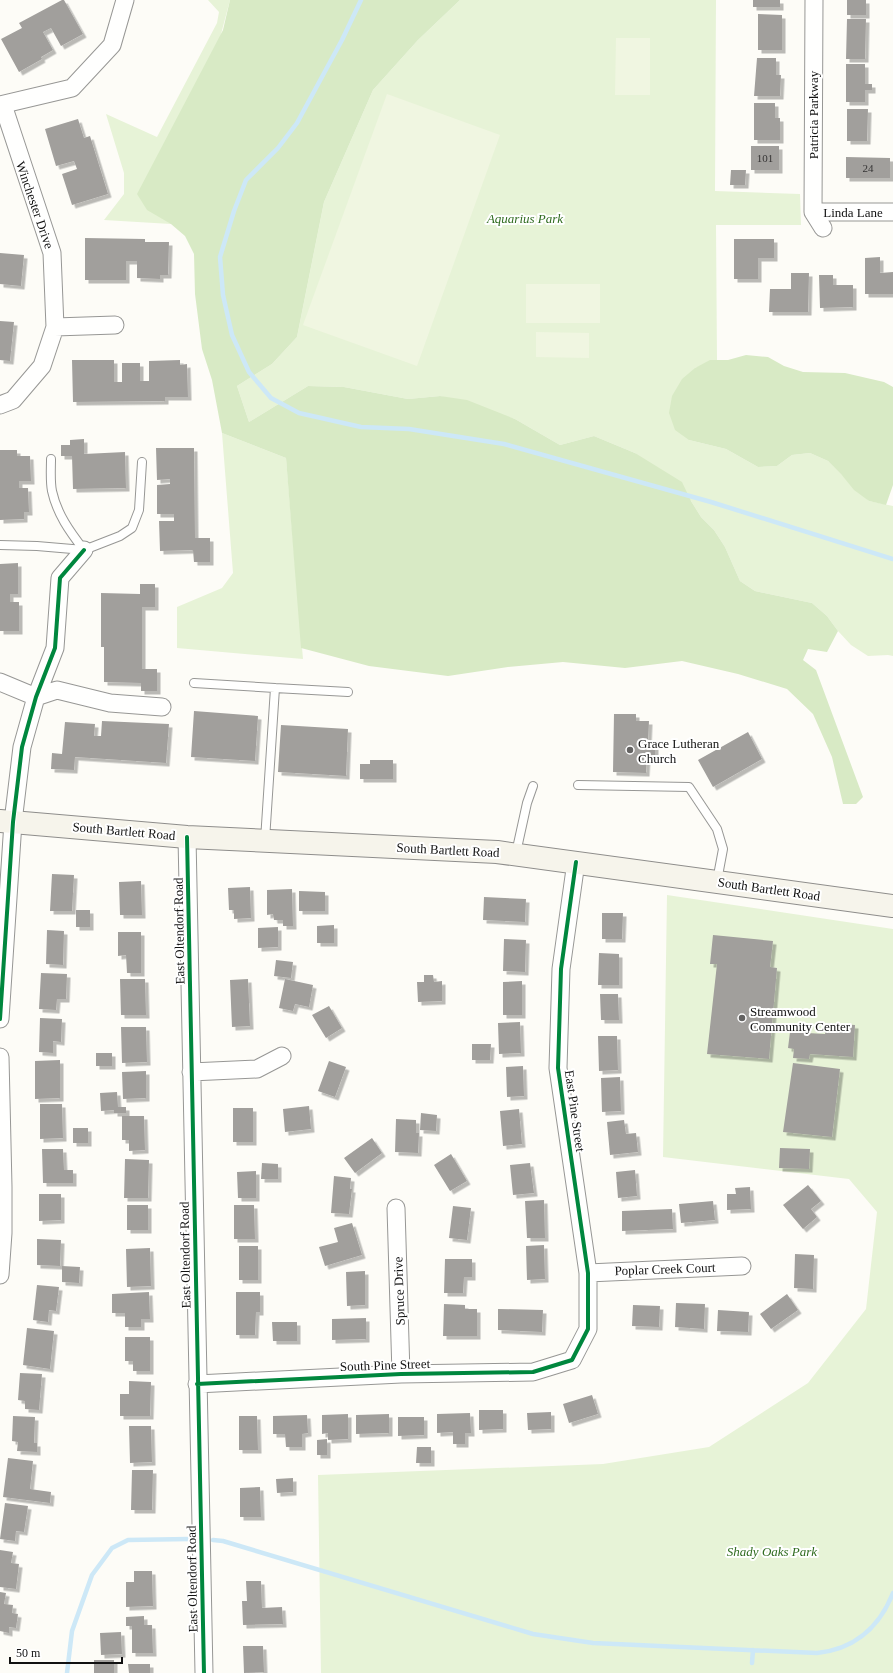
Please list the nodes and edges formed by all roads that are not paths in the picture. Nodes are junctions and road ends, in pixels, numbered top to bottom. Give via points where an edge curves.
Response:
1 (125, 0) edge
2 (814, 0) edge
3 (1, 105) edge
4 (813, 212) junction
5 (893, 212) edge
6 (823, 228) dead end
7 (115, 325) dead end
8 (55, 327) junction
9 (0, 405) edge
10 (51, 459) dead end
11 (142, 462) dead end
12 (0, 545) edge
13 (84, 550) junction
14 (0, 682) edge
15 (194, 683) dead end
16 (274, 688) junction
17 (348, 692) dead end
18 (36, 697) junction
19 (162, 707) dead end
20 (578, 785) dead end
21 (533, 786) dead end
22 (6, 821) edge
23 (187, 837) junction
24 (265, 841) junction
25 (516, 855) junction
26 (576, 862) junction
27 (717, 882) junction
28 (893, 906) edge
29 (0, 1019) edge
30 (282, 1056) dead end
31 (0, 1057) edge
32 (191, 1072) junction
33 (1, 1187) edge
34 (396, 1208) dead end
35 (742, 1266) dead end
36 (588, 1272) junction
37 (0, 1275) edge
38 (572, 1360) joint
39 (401, 1374) junction
40 (197, 1384) junction
41 (204, 1673) edge

1 - 3 street via 112,45 72,88
2 - 4 street, Patricia Parkway
3 - 8 street, Winchester Drive via 52,253
4 - 5 street, Linda Lane
4 - 6 street
7 - 8 street
8 - 9 street, Winchester Drive via 42,366 13,400
10 - 13 lane via 52,490 57,507 66,526
11 - 13 lane via 139,510 132,528 120,536
12 - 13 lane
13 - 18 street via 60,578 55,648
14 - 18 street
15 - 16 lane
16 - 17 lane
16 - 24 lane
18 - 19 street via 57,690 110,703
18 - 22 street
20 - 27 lane via 689,788 717,830 723,848
21 - 25 lane
22 - 23 main road, South Bartlett Road
22 - 29 street
23 - 24 main road, South Bartlett Road
23 - 32 street, East Oltendorf Road
24 - 25 main road, South Bartlett Road
25 - 26 main road, South Bartlett Road
26 - 27 main road, South Bartlett Road
26 - 36 street, East Pine Street via 561,969 558,1068
27 - 28 main road, South Bartlett Road
30 - 32 street via 257,1069
31 - 33 street
32 - 40 street, East Oltendorf Road
33 - 37 street via 3,1233
34 - 39 street, Spruce Drive
35 - 36 street, Poplar Creek Court
36 - 38 street, East Pine Street via 588,1329
38 - 39 street, South Pine Street via 532,1372
39 - 40 street, South Pine Street
40 - 41 street, East Oltendorf Road

